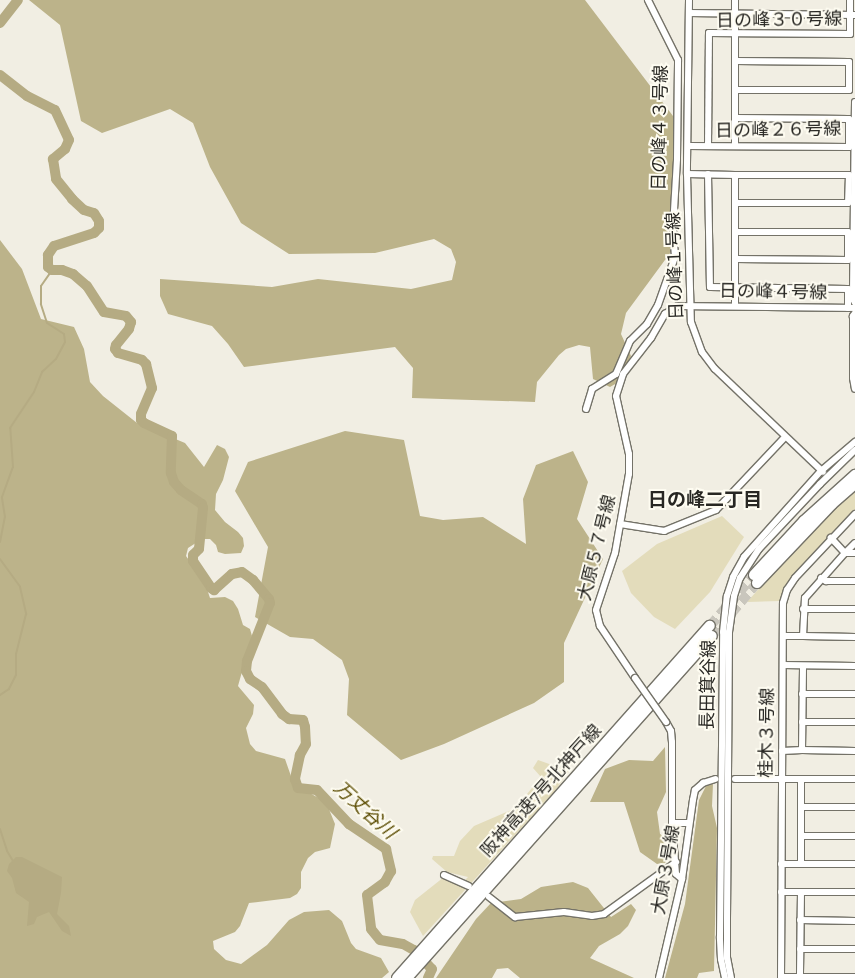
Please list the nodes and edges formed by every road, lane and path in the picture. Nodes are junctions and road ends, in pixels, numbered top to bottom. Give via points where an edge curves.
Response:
1 (648, 0) edge
2 (689, 0) edge
3 (735, 0) edge
4 (850, 0) edge
5 (689, 13) junction
6 (735, 13) junction
7 (853, 15) edge
8 (735, 33) junction
9 (736, 61) junction
10 (736, 90) junction
11 (855, 102) edge
12 (736, 118) junction
13 (688, 146) junction
14 (708, 146) junction
15 (735, 146) junction
16 (687, 174) junction
17 (708, 174) junction
18 (735, 175) junction
19 (735, 203) junction
20 (736, 232) junction
21 (736, 260) junction
22 (736, 288) junction
23 (855, 303) edge
24 (690, 306) junction
25 (735, 306) junction
26 (852, 308) edge
27 (855, 313) edge
28 (625, 357) junction
29 (631, 364) junction
30 (855, 389) edge
31 (586, 409) dead end
32 (785, 437) junction
33 (855, 442) edge
34 (855, 450) edge
35 (821, 471) junction
36 (855, 474) edge
37 (827, 477) junction
38 (855, 484) edge
39 (855, 514) edge
40 (620, 524) junction
41 (831, 538) junction
42 (855, 543) edge
43 (844, 553) junction
44 (855, 553) edge
45 (821, 578) junction
46 (855, 581) edge
47 (803, 609) junction
48 (855, 610) edge
49 (711, 631) tunnel mouth
50 (783, 636) junction
51 (803, 636) junction
52 (855, 637) edge
53 (783, 665) junction
54 (803, 666) junction
55 (855, 666) edge
56 (802, 694) junction
57 (855, 694) edge
58 (802, 722) junction
59 (855, 722) edge
60 (782, 750) junction
61 (802, 750) junction
62 (855, 751) edge
63 (782, 778) junction
64 (715, 779) dead end
65 (734, 779) dead end
66 (801, 779) junction
67 (855, 779) edge
68 (801, 807) junction
69 (855, 807) edge
70 (672, 823) junction
71 (689, 823) junction
72 (801, 836) junction
73 (855, 836) edge
74 (676, 862) junction
75 (781, 864) junction
76 (801, 864) junction
77 (855, 864) edge
78 (444, 875) dead end
79 (682, 879) junction
80 (469, 886) dead end
81 (781, 892) junction
82 (800, 892) junction
83 (855, 892) edge
84 (489, 897) dead end
85 (458, 915) junction
86 (800, 920) junction
87 (855, 920) edge
88 (800, 949) junction
89 (855, 950) edge
90 (855, 977) edge
91 (397, 978) edge
92 (407, 978) edge
93 (659, 978) edge
94 (724, 978) edge
95 (731, 978) edge
96 (781, 978) edge
97 (800, 978) edge

1 - 28 street, 日の峰４３号線 via 678,60 673,204 676,257 658,305 647,324 630,341
2 - 5 street, 日の峰１号線
3 - 6 street
4 - 7 street
5 - 6 street
5 - 13 street, 日の峰１号線
6 - 7 street
6 - 8 street
7 - 8 street, 日の峰３０号線 via 850,34
8 - 9 street
8 - 14 street, 日の峰３０号線 via 709,33
9 - 10 street
9 - 10 street via 849,62 849,90
10 - 12 street
11 - 23 street
12 - 15 street
12 - 15 street, 日の峰２６号線 via 849,119 848,147
13 - 14 street, 日の峰２６号線
13 - 16 street, 日の峰１号線
14 - 15 street, 日の峰２６号線
16 - 17 street
16 - 24 street, 日の峰１号線
17 - 18 street
17 - 22 street via 710,287
18 - 19 street
18 - 19 street via 849,175 848,203
19 - 20 street
20 - 21 street
20 - 21 street via 848,232 848,260
21 - 22 street
22 - 25 street
22 - 26 street via 848,289
24 - 25 street, 日の峰４号線
24 - 29 street, 大原５７号線 via 678,306 665,314
24 - 32 street, 日の峰１号線 via 691,322 702,352
25 - 26 street, 日の峰４号線
27 - 30 street
28 - 29 street
28 - 31 street, 日の峰４３号線 via 616,374 592,389
29 - 40 street, 大原５７号線 via 623,374 616,396 629,454 629,474
32 - 35 street, 日の峰１号線
32 - 40 street via 716,510 664,530
33 - 35 street, 長田箕谷線
34 - 37 street, 長田箕谷線
35 - 37 street, 日の峰１号線
35 - 94 street, 長田箕谷線 via 744,557 726,596 720,937
36 - 38 highway via 804,520 755,579
37 - 95 street, 長田箕谷線 via 749,561 730,612 727,938
39 - 41 street, 桂木３号線
40 - 70 street, 大原５７号線, bridge via 615,553 596,610 603,632 671,731
41 - 43 street
41 - 50 street, 桂木３号線 via 787,590 783,603
42 - 43 street
43 - 44 street
43 - 45 street
45 - 46 street via 826,581
45 - 47 street via 805,598
47 - 48 street
47 - 51 street
49 - 85 highway, 阪神高速7号北神戸線
50 - 51 street
50 - 53 street, 桂木３号線
51 - 52 street
53 - 54 street
53 - 60 street, 桂木３号線
54 - 55 street
54 - 56 street
56 - 57 street
56 - 58 street
58 - 59 street
58 - 61 street
60 - 61 street
60 - 63 street, 桂木３号線
61 - 62 street
63 - 65 street
63 - 66 street
63 - 75 street, 桂木３号線
64 - 71 street, 大原３号線 via 695,790
66 - 67 street
66 - 68 street
68 - 69 street
68 - 72 street
70 - 71 street
70 - 74 street, 大原５７号線
71 - 79 street, 大原３号線
72 - 73 street
72 - 76 street
74 - 79 street, 大原５７号線 via 676,874
74 - 84 street via 604,914 592,916 564,912 515,917
75 - 76 street
75 - 81 street, 桂木３号線
76 - 77 street
78 - 80 street
79 - 93 street, 大原３号線
81 - 82 street
81 - 96 street, 桂木３号線
82 - 83 street
82 - 86 street
85 - 91 highway, 阪神高速7号北神戸線
85 - 92 highway, 阪神高速7号北神戸線
86 - 87 street
86 - 88 street
88 - 89 street
88 - 97 street
90 - 97 street
96 - 97 street

